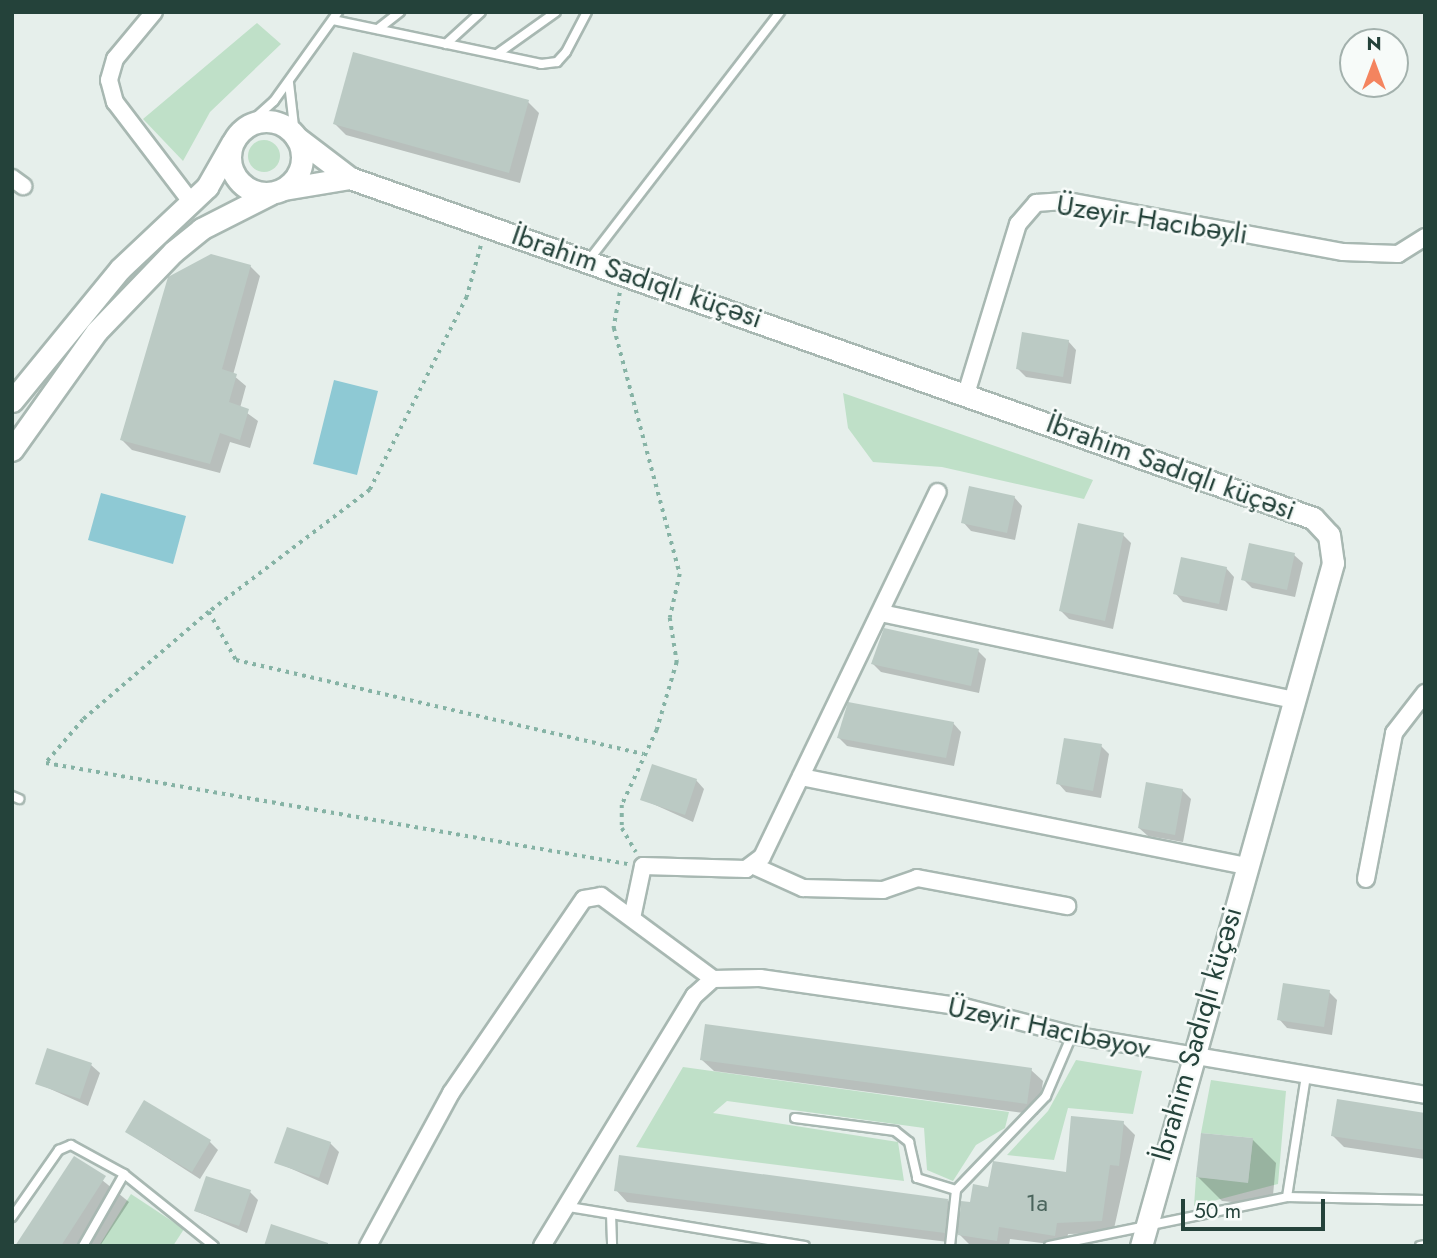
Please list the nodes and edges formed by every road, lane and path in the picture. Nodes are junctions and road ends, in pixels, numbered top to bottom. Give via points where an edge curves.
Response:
1 (153, 12) edge
2 (400, 12) edge
3 (481, 12) edge
4 (556, 12) edge
5 (587, 12) edge
6 (780, 12) edge
7 (335, 16) edge
8 (378, 29) junction
9 (446, 44) junction
10 (497, 54) junction
11 (289, 83) junction
12 (238, 136) junction
13 (295, 136) junction
14 (350, 178) junction
15 (274, 192) junction
16 (192, 203) junction
17 (486, 224) junction
18 (1425, 237) edge
19 (589, 260) junction
20 (623, 272) junction
21 (966, 394) junction
22 (12, 401) edge
23 (12, 450) edge
24 (938, 492) dead end
25 (209, 612) junction
26 (881, 613) junction
27 (1425, 693) edge
28 (1294, 701) junction
29 (643, 754) junction
30 (801, 777) junction
31 (643, 866) junction
32 (754, 866) junction
33 (1245, 866) junction
34 (1366, 879) dead end
35 (1066, 906) dead end
36 (632, 918) junction
37 (713, 979) junction
38 (1072, 1035) junction
39 (1190, 1057) junction
40 (1306, 1076) junction
41 (1425, 1095) edge
42 (796, 1118) dead end
43 (124, 1174) junction
44 (956, 1190) junction
45 (1287, 1198) junction
46 (1425, 1200) edge
47 (569, 1207) junction
48 (611, 1214) junction
49 (12, 1217) edge
50 (1141, 1238) edge
51 (83, 1246) edge
52 (214, 1246) edge
53 (368, 1246) edge
54 (542, 1246) edge
55 (612, 1246) edge
56 (804, 1246) edge
57 (950, 1246) edge
58 (1049, 1246) edge

1 - 16 street via 115,58 109,80 115,102
2 - 8 lane
3 - 9 lane
4 - 10 lane
5 - 10 lane via 557,62
6 - 19 lane
7 - 8 lane
7 - 11 lane
8 - 9 lane
9 - 10 lane
11 - 12 lane
11 - 13 lane
12 - 13 street via 271,122
12 - 15 street via 237,179
12 - 16 street
13 - 14 street
13 - 15 street via 302,153 299,172
14 - 15 street
14 - 17 street, İbrahim Sadıqlı küçəsi
15 - 23 street via 211,223 173,252 90,341
16 - 22 street via 120,269
17 - 19 street, İbrahim Sadıqlı küçəsi
17 - 25 path via 467,297 370,490
18 - 21 street, Üzeyir Hacıbəyli via 1398,254 1343,252 1068,201 1036,203 1018,224
19 - 20 street, İbrahim Sadıqlı küçəsi
20 - 21 street, İbrahim Sadıqlı küçəsi
20 - 29 path via 614,328 680,574 670,618 677,662
21 - 28 street, İbrahim Sadıqlı küçəsi via 1313,518 1329,535 1334,563
24 - 26 street
25 - 29 path via 236,660
25 - 31 path via 83,720 47,764
26 - 28 street
26 - 30 street
27 - 34 street via 1394,733
28 - 33 street, İbrahim Sadıqlı küçəsi
29 - 31 path via 622,805 622,828
30 - 32 street
30 - 33 street
31 - 32 street
31 - 36 street
32 - 35 street via 803,888 883,890 917,878
33 - 39 street, İbrahim Sadıqlı küçəsi
36 - 37 street
36 - 53 street via 601,896 584,899 451,1093
37 - 38 street, Üzeyir Hacıbəyov via 760,978 964,1007
37 - 47 street via 694,996
38 - 39 street, Üzeyir Hacıbəyov
38 - 44 lane via 1046,1096
39 - 40 street, Üzeyir Hacıbəyov
39 - 50 street, İbrahim Sadıqlı küçəsi
40 - 41 street, Üzeyir Hacıbəyov
40 - 45 lane
42 - 44 lane via 895,1131 909,1142 917,1178
43 - 49 lane via 71,1145 59,1150
43 - 51 lane
43 - 52 lane
44 - 57 lane
45 - 46 lane
45 - 50 lane
47 - 48 lane
47 - 54 street
48 - 55 lane
48 - 56 lane
50 - 58 lane

